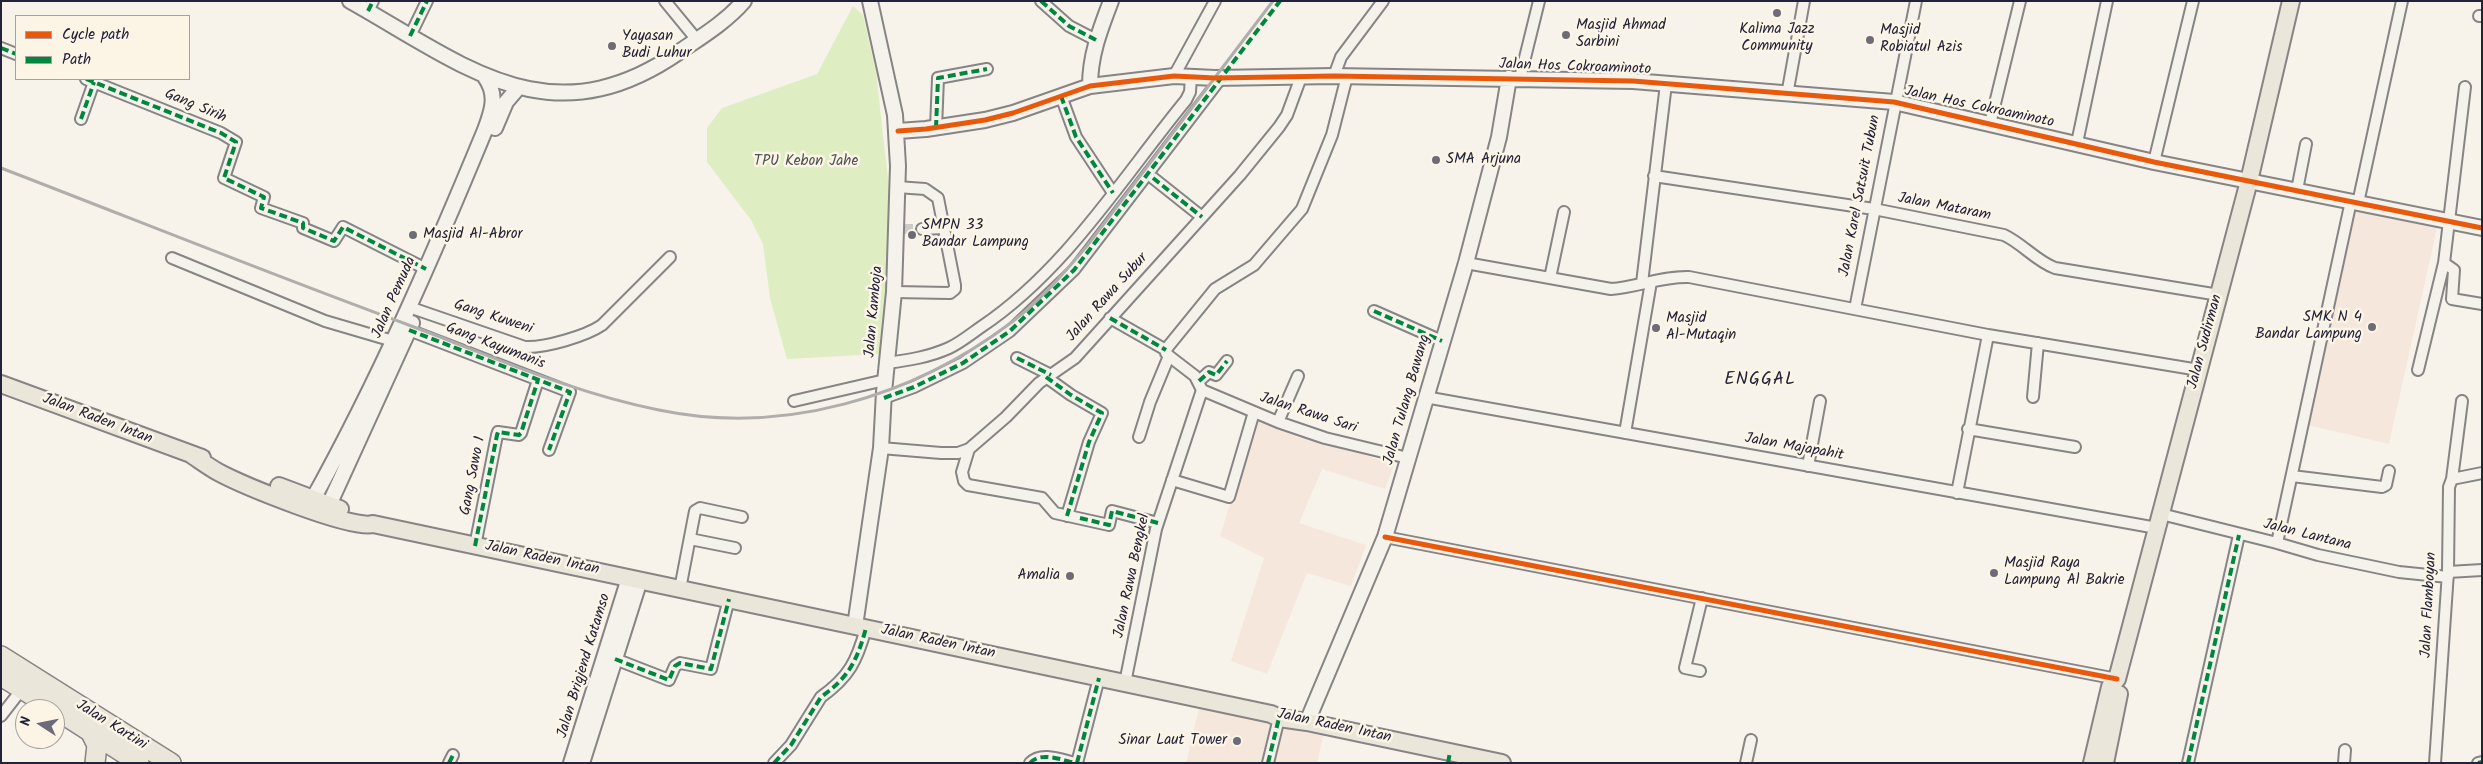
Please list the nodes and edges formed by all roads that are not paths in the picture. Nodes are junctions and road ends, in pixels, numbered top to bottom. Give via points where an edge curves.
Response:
1 (350, 1) edge
2 (427, 1) edge
3 (665, 1) edge
4 (744, 1) edge
5 (870, 1) edge
6 (1041, 1) edge
7 (1111, 1) edge
8 (1215, 1) edge
9 (1383, 1) edge
10 (1539, 1) edge
11 (1804, 1) edge
12 (1916, 1) edge
13 (2020, 1) edge
14 (2107, 1) edge
15 (2194, 1) edge
16 (2290, 1) edge
17 (2402, 1) edge
18 (371, 6) edge
19 (410, 36) junction
20 (697, 40) junction
21 (1096, 40) junction
22 (1, 48) edge
23 (15, 54) edge
24 (987, 69) dead end
25 (1174, 76) junction
26 (1340, 76) junction
27 (485, 77) junction
28 (1191, 77) junction
29 (1301, 77) junction
30 (1221, 78) junction
31 (1514, 78) junction
32 (90, 80) edge
33 (1666, 84) junction
34 (1090, 86) junction
35 (2465, 87) dead end
36 (518, 88) junction
37 (1787, 95) junction
38 (1061, 96) junction
39 (1894, 102) junction
40 (81, 119) dead end
41 (1990, 124) junction
42 (936, 128) junction
43 (898, 131) junction
44 (2077, 143) junction
45 (2306, 144) dead end
46 (2154, 162) junction
47 (1654, 176) junction
48 (1153, 178) dead end
49 (2249, 180) junction
50 (897, 187) junction
51 (2297, 190) junction
52 (1113, 193) junction
53 (2354, 202) junction
54 (1874, 209) junction
55 (1564, 212) dead end
56 (1202, 217) junction
57 (2450, 222) junction
58 (944, 228) junction
59 (2482, 228) edge
60 (922, 229) tunnel mouth
61 (670, 257) dead end
62 (172, 258) dead end
63 (1466, 263) junction
64 (2444, 263) junction
65 (426, 269) junction
66 (1550, 278) junction
67 (1646, 282) junction
68 (894, 292) junction
69 (2219, 295) junction
70 (2482, 304) edge
71 (417, 309) junction
72 (1855, 309) junction
73 (1374, 311) dead end
74 (1110, 318) junction
75 (409, 330) junction
76 (1988, 335) junction
77 (393, 341) junction
78 (1442, 341) junction
79 (2038, 343) junction
80 (1168, 353) junction
81 (1017, 358) dead end
82 (391, 359) junction
83 (1227, 361) dead end
84 (887, 363) junction
85 (2199, 370) junction
86 (2418, 370) dead end
87 (1049, 376) junction
88 (1298, 376) dead end
89 (538, 380) junction
90 (885, 380) junction
91 (1, 384) edge
92 (1200, 386) junction
93 (1425, 397) junction
94 (884, 398) junction
95 (2033, 398) dead end
96 (794, 401) dead end
97 (1820, 401) dead end
98 (2462, 401) dead end
99 (1254, 412) junction
100 (1278, 422) junction
101 (1968, 429) junction
102 (1625, 433) junction
103 (1139, 437) dead end
104 (881, 448) junction
105 (2075, 448) dead end
106 (969, 449) junction
107 (347, 450) junction
108 (549, 450) dead end
109 (192, 455) junction
110 (1408, 458) junction
111 (1808, 466) junction
112 (2389, 471) dead end
113 (2482, 473) edge
114 (2292, 476) junction
115 (2452, 479) junction
116 (1172, 480) junction
117 (1957, 493) junction
118 (313, 499) junction
119 (329, 505) junction
120 (1067, 516) junction
121 (742, 518) dead end
122 (2159, 521) junction
123 (1158, 523) junction
124 (374, 524) junction
125 (2240, 535) junction
126 (1385, 537) junction
127 (690, 539) junction
128 (2277, 543) junction
129 (476, 546) junction
130 (735, 548) dead end
131 (2482, 570) edge
132 (2448, 574) junction
133 (635, 579) junction
134 (680, 589) junction
135 (1702, 598) junction
136 (728, 599) junction
137 (860, 627) junction
138 (1, 656) edge
139 (615, 659) junction
140 (1700, 671) dead end
141 (1, 676) edge
142 (1099, 678) junction
143 (2117, 680) junction
144 (1125, 683) junction
145 (22, 689) junction
146 (38, 699) edge
147 (65, 715) edge
148 (1, 716) edge
149 (1279, 718) junction
150 (1307, 722) junction
151 (90, 731) junction
152 (1751, 740) dead end
153 (2345, 750) dead end
154 (1449, 757) edge
155 (95, 763) edge
156 (139, 763) edge
157 (171, 763) edge
158 (571, 763) edge
159 (582, 763) edge
160 (774, 763) edge
161 (1030, 763) edge
162 (1076, 763) edge
163 (1268, 763) edge
164 (1502, 763) edge
165 (1746, 763) edge
166 (2092, 763) edge
167 (2105, 763) edge
168 (2188, 763) edge
169 (2344, 763) edge
170 (2435, 763) edge

1 - 18 street
2 - 19 street
3 - 20 street
4 - 20 street
5 - 43 street, Jalan Kamboja
6 - 21 street via 1069,26
7 - 21 street
8 - 25 street
9 - 26 street via 1341,57
10 - 31 street
11 - 37 street
12 - 39 street, Jalan Karel Satsuit Tubun
13 - 41 street
14 - 44 street
15 - 46 street
16 - 49 main road, Jalan Sudirman
17 - 53 street
18 - 19 street
19 - 27 street
20 - 36 street via 650,71 612,86 572,92
21 - 34 street
22 - 23 street
24 - 42 street via 938,78
25 - 28 street, Jalan Hos Cokroaminoto
25 - 34 street, Jalan Hos Cokroaminoto
26 - 29 street, Jalan Hos Cokroaminoto
26 - 31 street, Jalan Hos Cokroaminoto
26 - 80 street via 1332,135 1302,209 1254,264 1215,289
27 - 36 street
27 - 65 street, Jalan Pemuda via 493,93 492,112
28 - 30 street, Jalan Hos Cokroaminoto
28 - 52 street via 1186,100
29 - 30 street, Jalan Hos Cokroaminoto
29 - 56 street, Jalan Rawa Subur via 1279,127
30 - 94 street via 1074,270 1025,317 963,363
31 - 33 street, Jalan Hos Cokroaminoto
31 - 63 street, Jalan Tulang Bawang
32 - 40 street
32 - 65 street, Gang Sirih via 236,142 224,178 264,197 261,208 303,223 303,228 334,241 344,227
33 - 37 street, Jalan Hos Cokroaminoto
33 - 47 street
34 - 38 street, Jalan Hos Cokroaminoto
35 - 57 street
36 - 71 street, Jalan Pemuda via 501,112
37 - 39 street, Jalan Hos Cokroaminoto
38 - 42 street, Jalan Hos Cokroaminoto via 1013,113
38 - 52 street via 1076,137
39 - 41 street, Jalan Hos Cokroaminoto
39 - 54 street, Jalan Karel Satsuit Tubun
41 - 44 street, Jalan Hos Cokroaminoto
42 - 43 street, Jalan Hos Cokroaminoto
43 - 50 street, Jalan Kamboja
44 - 46 street, Jalan Hos Cokroaminoto
45 - 51 street
46 - 49 street, Jalan Hos Cokroaminoto
47 - 54 street, Jalan Mataram
47 - 67 street
48 - 56 street
49 - 51 street, Jalan Hos Cokroaminoto
49 - 69 main road, Jalan Sudirman
50 - 58 street via 925,190 938,198
50 - 68 street, Jalan Kamboja via 900,229
51 - 53 street, Jalan Hos Cokroaminoto
52 - 84 street via 1034,284 996,317 951,348 920,359
53 - 57 street, Jalan Hos Cokroaminoto
53 - 114 street
54 - 69 street, Jalan Mataram via 2004,235 2055,268
54 - 72 street, Jalan Karel Satsuit Tubun
55 - 66 street
56 - 74 street, Jalan Rawa Subur
57 - 59 street, Jalan Hos Cokroaminoto
57 - 64 street
58 - 60 street
58 - 68 street via 955,285 952,292
61 - 71 street, Gang Kuweni via 602,325 590,333 536,347 526,347
62 - 77 street via 326,321
63 - 66 street
63 - 78 street, Jalan Tulang Bawang
64 - 70 street via 2454,270 2452,299
64 - 86 street
65 - 71 street, Jalan Pemuda
66 - 67 street via 1611,289
67 - 72 street via 1674,276 1690,277
67 - 102 street
68 - 84 street, Jalan Kamboja
69 - 85 main road, Jalan Sudirman
71 - 75 street, Jalan Pemuda
71 - 77 street, Jalan Pemuda
72 - 76 street
73 - 78 street
74 - 80 street
74 - 87 street, Jalan Rawa Subur via 1075,358
75 - 82 street, Jalan Pemuda
75 - 89 street, Gang Kayumanis
76 - 79 street
76 - 101 street
77 - 82 street, Jalan Pemuda
78 - 93 street, Jalan Tulang Bawang
79 - 85 street
79 - 95 street
80 - 92 street via 1195,376
80 - 103 street
81 - 87 street
82 - 107 street, Jalan Pemuda
83 - 92 street via 1216,375 1209,372
84 - 90 street, Jalan Kamboja
85 - 122 main road, Jalan Sudirman
87 - 106 street, Jalan Rawa Subur
87 - 120 street via 1071,396 1102,414 1089,442
88 - 100 street
89 - 108 street, Gang Kayumanis via 570,392
89 - 129 street, Gang Sawo 1 via 521,433 498,432
90 - 94 street, Jalan Kamboja
90 - 96 street
91 - 109 main road, Jalan Raden Intan
92 - 99 street, Jalan Rawa Sari
92 - 116 street, Jalan Rawa Bengkel
93 - 102 street, Jalan Majapahit
93 - 110 street, Jalan Tulang Bawang
94 - 104 street, Jalan Kamboja
97 - 111 street
98 - 115 street, Jalan Flamboyan
99 - 100 street, Jalan Rawa Sari
99 - 116 street via 1229,497
100 - 110 street, Jalan Rawa Sari via 1325,438
101 - 105 street
101 - 117 street
102 - 111 street, Jalan Majapahit
104 - 106 street via 941,453
104 - 137 street, Jalan Kamboja
106 - 120 street via 962,472 966,484 1042,498 1055,513
107 - 118 street, Jalan Pemuda
107 - 119 street, Jalan Pemuda
109 - 118 main road, Jalan Raden Intan via 221,462
109 - 124 main road, Jalan Raden Intan via 219,473 305,508 337,520 365,526
110 - 126 street, Jalan Tulang Bawang
111 - 117 street, Jalan Majapahit
112 - 114 street via 2386,485 2382,487
113 - 115 street
114 - 128 street
115 - 132 street, Jalan Flamboyan via 2449,487
116 - 123 street, Jalan Rawa Bengkel
117 - 122 street, Jalan Majapahit
118 - 119 main road, Jalan Raden Intan
119 - 124 main road, Jalan Raden Intan via 368,518
120 - 123 street via 1109,525 1112,511
121 - 127 street via 700,508 696,511
122 - 125 street, Jalan Lantana
122 - 143 main road, Jalan Sudirman
123 - 144 street, Jalan Rawa Bengkel
124 - 129 main road, Jalan Raden Intan
125 - 128 street, Jalan Lantana
125 - 168 street
126 - 135 street
126 - 150 street, Jalan Tulang Bawang
127 - 130 street
127 - 134 street
128 - 132 street, Jalan Lantana via 2315,555 2374,567
129 - 133 main road, Jalan Raden Intan
131 - 132 street, Jalan Lantana
132 - 170 street, Jalan Flamboyan
133 - 134 main road, Jalan Raden Intan
133 - 139 street, Jalan Brigjend Katamso
133 - 158 street, Jalan Brigjend Katamso
134 - 136 main road, Jalan Raden Intan
135 - 140 street via 1685,668
135 - 143 street
136 - 137 main road, Jalan Raden Intan
136 - 139 street via 711,670 680,663 675,666 669,680
137 - 142 main road, Jalan Raden Intan
137 - 160 street via 858,655 846,675 821,697 791,745
138 - 157 highway, Jalan Kartini
139 - 159 street, Jalan Brigjend Katamso
141 - 145 highway, Jalan Kartini
142 - 144 main road, Jalan Raden Intan
142 - 162 street
143 - 166 main road, Jalan Sudirman via 2110,686
143 - 167 main road, Jalan Sudirman via 2120,688
144 - 149 main road, Jalan Raden Intan
145 - 146 highway, Jalan Kartini
145 - 148 street
147 - 151 highway, Jalan Kartini
149 - 150 main road, Jalan Raden Intan
149 - 163 street
150 - 154 main road, Jalan Raden Intan
151 - 155 highway via 97,745
151 - 156 highway, Jalan Kartini
152 - 165 street
153 - 169 street
154 - 164 main road, Jalan Raden Intan
161 - 162 street via 1034,758 1043,756

